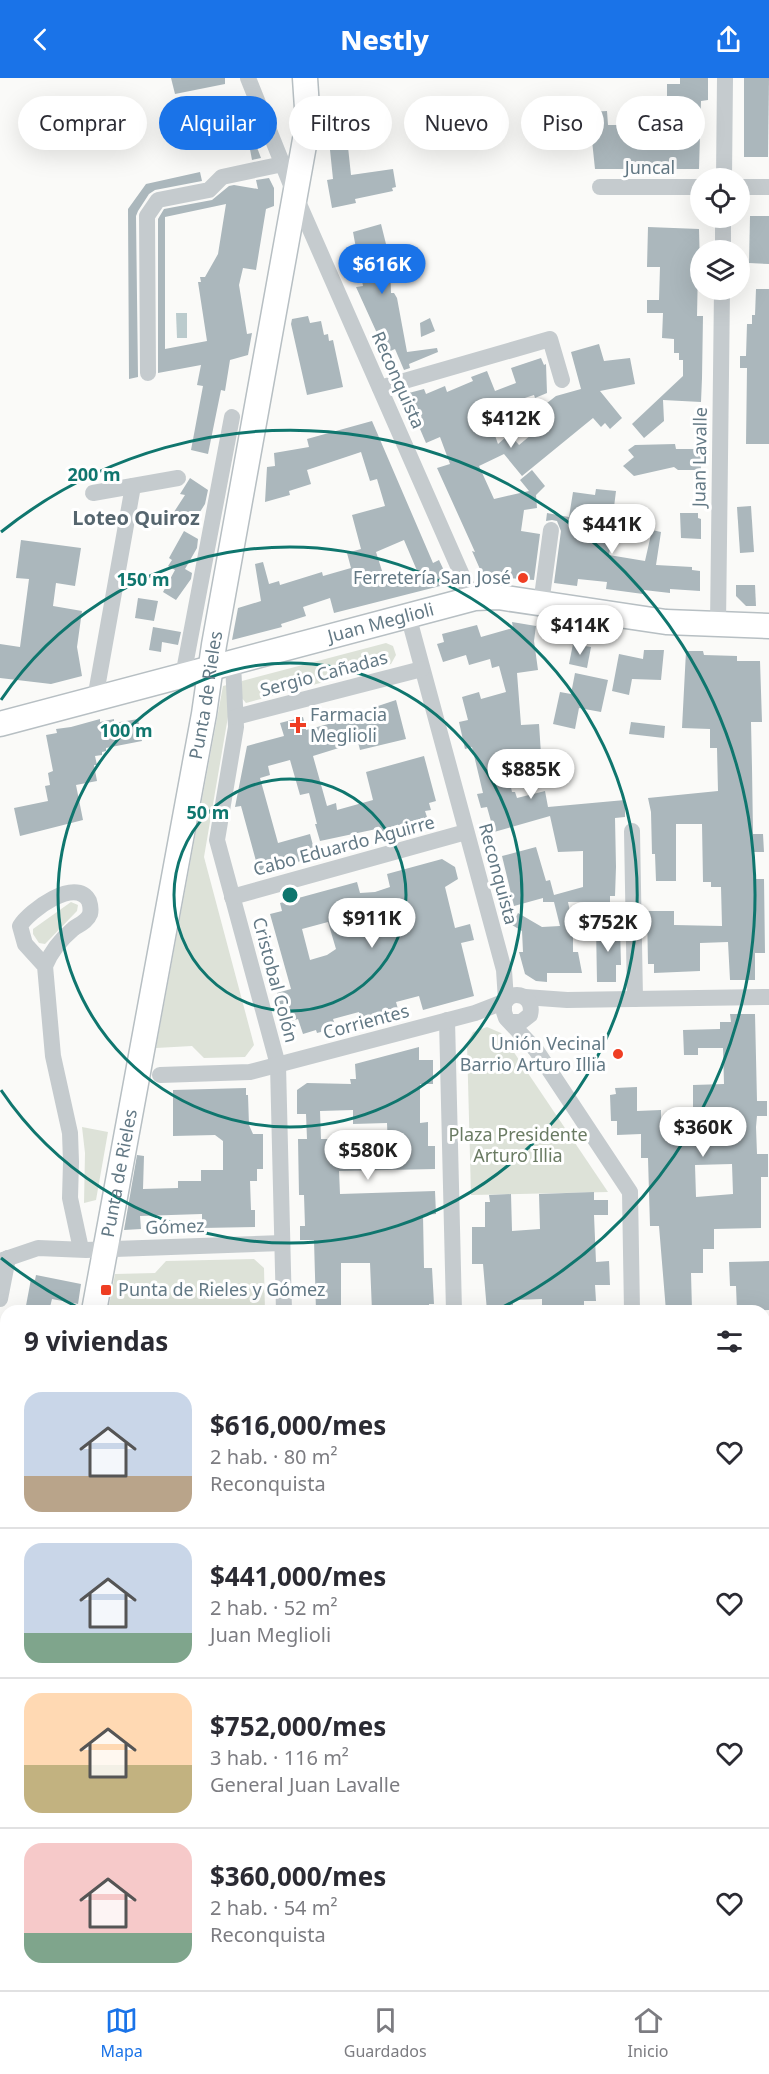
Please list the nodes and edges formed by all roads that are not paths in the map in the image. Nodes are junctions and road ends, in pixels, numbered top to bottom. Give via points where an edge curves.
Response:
1 (248, 78) edge
2 (305, 78) edge
3 (725, 78) edge
4 (283, 164) junction
5 (724, 168) edge
6 (600, 187) dead end
7 (690, 187) edge
8 (750, 187) edge
9 (769, 187) edge
10 (295, 195) junction
11 (722, 300) edge
12 (148, 373) dead end
13 (562, 380) dead end
14 (380, 388) junction
15 (232, 417) dead end
16 (178, 478) dead end
17 (133, 486) junction
18 (93, 493) dead end
19 (551, 530) dead end
20 (472, 598) junction
21 (541, 604) junction
22 (408, 615) junction
23 (718, 625) junction
24 (769, 626) edge
25 (222, 665) junction
26 (422, 669) junction
27 (183, 676) junction
28 (94, 699) junction
29 (236, 717) junction
30 (0, 724) edge
31 (632, 831) dead end
32 (466, 832) junction
33 (232, 897) junction
34 (45, 966) junction
35 (769, 997) edge
36 (635, 999) junction
37 (517, 1007) junction
38 (447, 1020) junction
39 (278, 1065) junction
40 (160, 1075) dead end
41 (282, 1243) junction
42 (81, 1249) junction
43 (105, 1249) junction
44 (4, 1260) edge
45 (0, 1299) edge
46 (95, 1305) edge
47 (284, 1305) edge
48 (454, 1305) edge
49 (632, 1305) edge

1 - 4 street, Reconquista
2 - 10 street, Punta de Rieles via 308,123
3 - 5 street
4 - 10 street, Reconquista
4 - 12 street via 222,177 209,190 158,200 147,216
6 - 7 street, Juncal
8 - 9 street
10 - 14 street, Reconquista
10 - 25 street, Punta de Rieles
11 - 23 street, Juan Lavalle
13 - 14 street via 550,339
14 - 20 street, Reconquista
15 - 27 street
16 - 17 street
17 - 18 street
17 - 28 street
19 - 21 street
20 - 21 street, Juan Meglioli via 498,597
20 - 22 street, Juan Meglioli
21 - 23 street, Juan Meglioli via 666,622
22 - 25 street, Juan Meglioli
22 - 26 street, Reconquista
23 - 24 street, Juan Meglioli
25 - 27 street, Juan Meglioli
25 - 29 street, Cristobal Colón
25 - 43 street, Punta de Rieles
26 - 29 street, Sergio Cañadas
26 - 32 street, Reconquista
27 - 28 street, Juan Meglioli
28 - 30 street, Juan Meglioli
29 - 33 street, Cristobal Colón via 217,840
31 - 36 street
32 - 33 street, Cabo Eduardo Aguirre
32 - 37 street, Reconquista
33 - 39 street, Cristobal Colón
34 - 34 street via 52,951 90,914 90,903 84,893 67,892 24,918 20,926 25,944
34 - 42 street via 53,1056 70,1133 69,1198
35 - 36 street, Corrientes
36 - 37 street, Corrientes via 567,1000
37 - 38 street, Corrientes
37 - 49 street, Reconquista via 536,1050 630,1192
38 - 39 street, Corrientes
38 - 48 street
39 - 40 street, Corrientes via 250,1072
39 - 41 street, Cristobal Colón
41 - 43 street, Gómez
41 - 47 street, Cristobal Colón
42 - 43 street, Gómez
42 - 44 street, Gómez via 38,1248
43 - 46 street, Punta de Rieles
44 - 45 street

